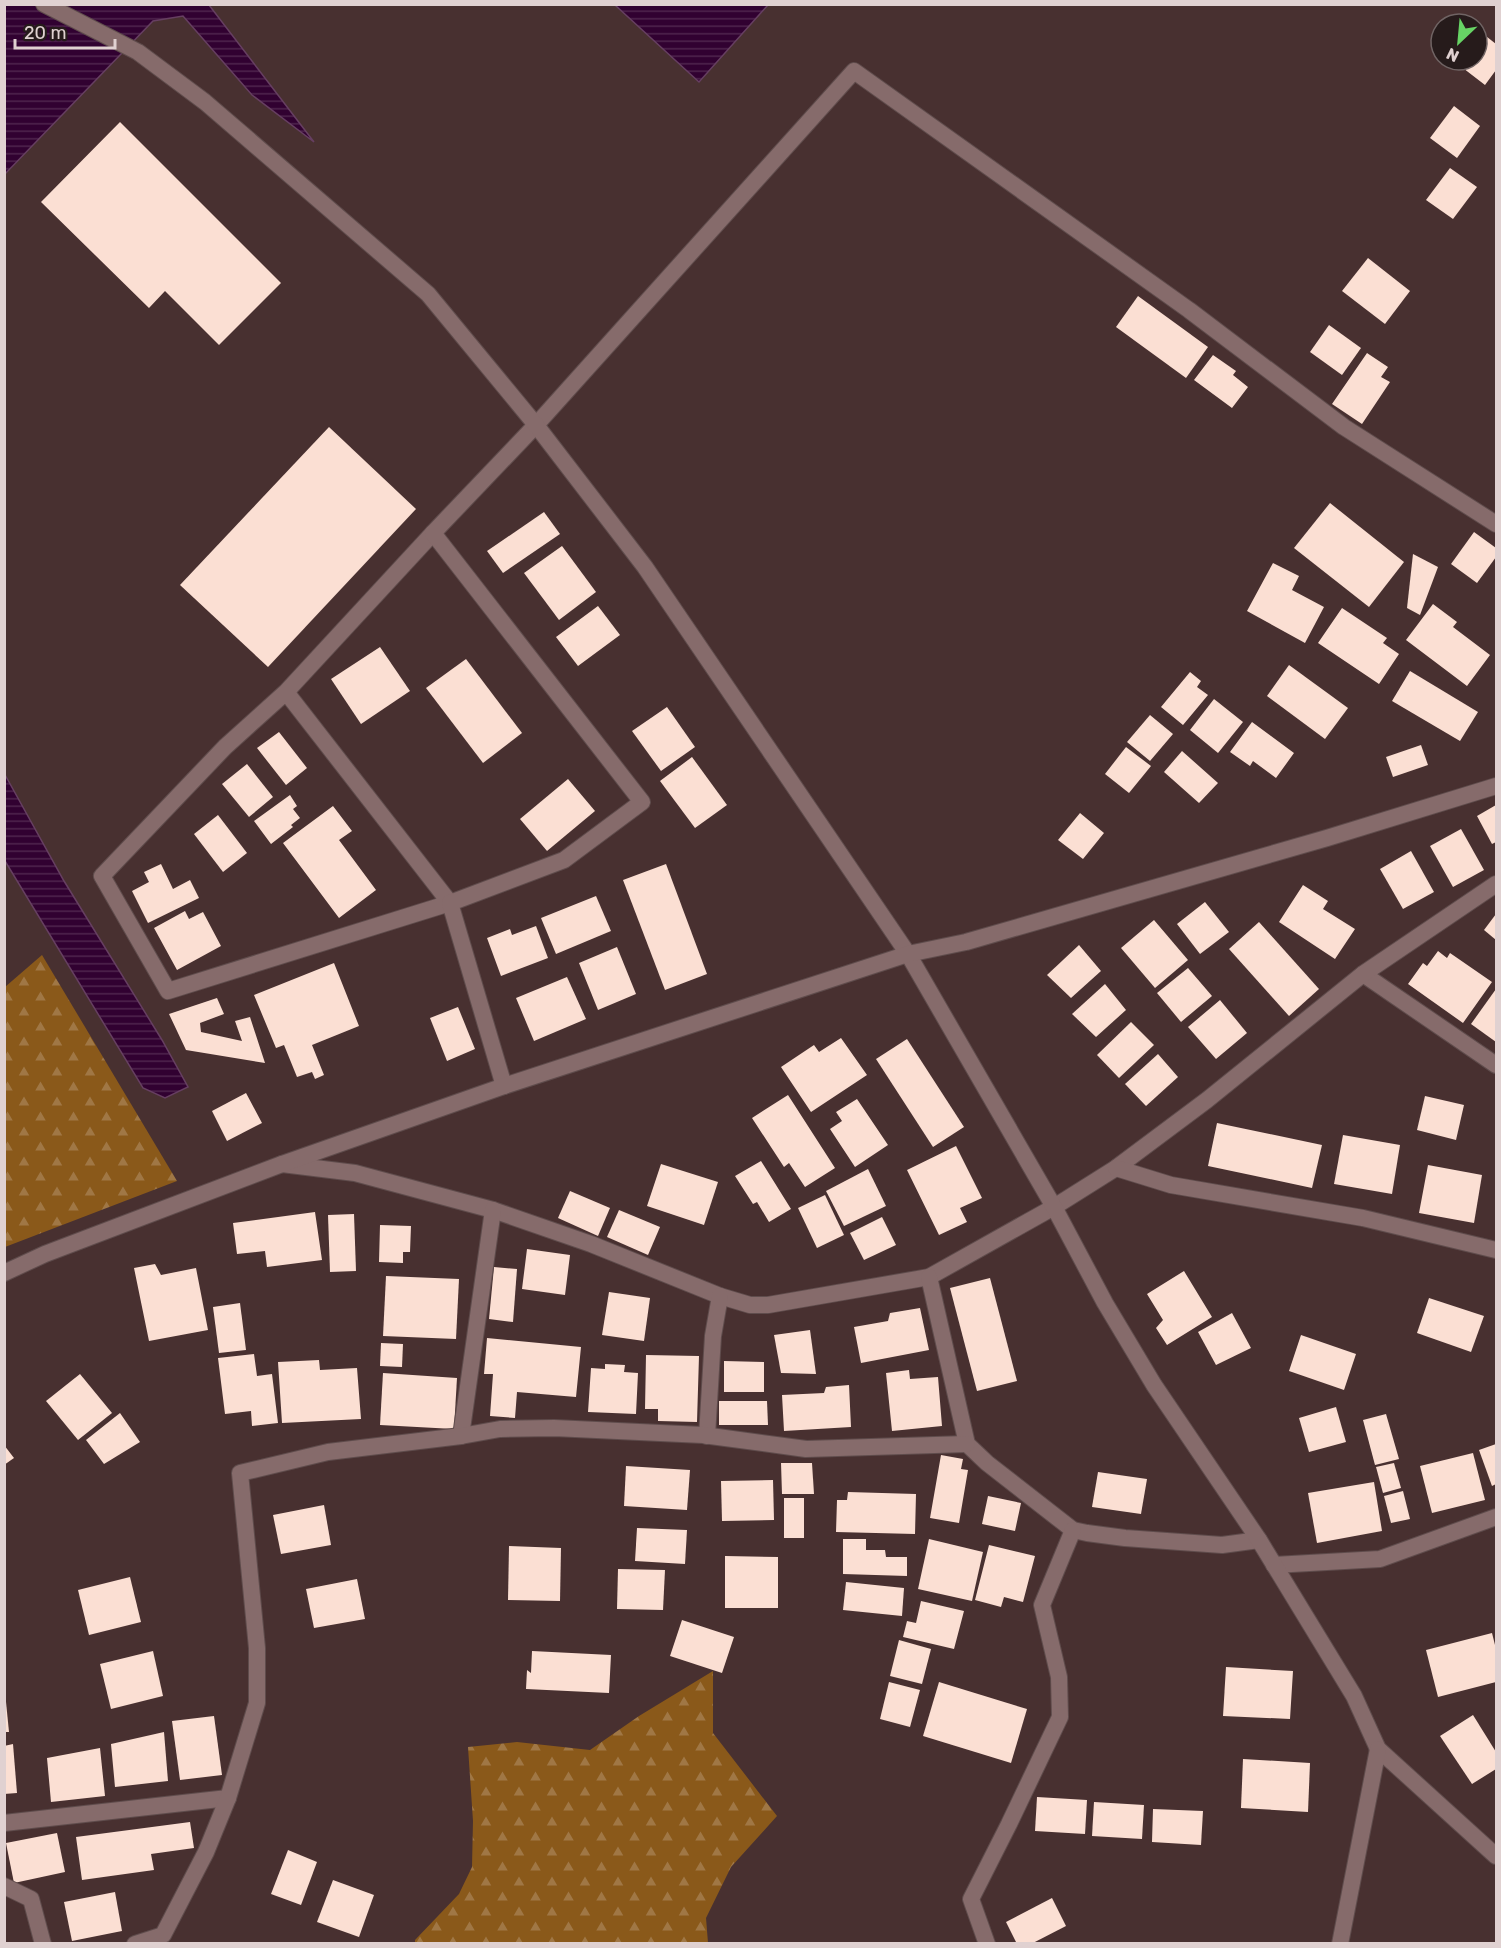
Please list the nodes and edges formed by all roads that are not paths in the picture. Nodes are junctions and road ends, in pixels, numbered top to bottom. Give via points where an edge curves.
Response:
1 (44, 4) edge
2 (536, 425) junction
3 (1497, 524) edge
4 (433, 533) junction
5 (286, 692) junction
6 (1497, 786) edge
7 (1497, 884) edge
8 (450, 903) junction
9 (908, 954) junction
10 (1363, 974) junction
11 (1497, 1065) edge
12 (504, 1086) junction
13 (282, 1164) junction
14 (1116, 1168) junction
15 (1054, 1207) junction
16 (493, 1210) junction
17 (1497, 1250) edge
18 (4, 1273) edge
19 (928, 1277) junction
20 (720, 1296) junction
21 (461, 1436) junction
22 (707, 1436) junction
23 (966, 1444) junction
24 (1497, 1517) edge
25 (1073, 1530) junction
26 (1259, 1540) junction
27 (1274, 1565) junction
28 (1378, 1749) junction
29 (228, 1798) junction
30 (4, 1823) edge
31 (1497, 1856) edge
32 (4, 1886) edge
33 (43, 1944) edge
34 (135, 1944) edge
35 (987, 1944) edge
36 (1340, 1944) edge

1 - 2 street via 138,52 205,102 428,294
2 - 3 street via 854,71 1189,310 1344,427
2 - 4 street
2 - 9 street via 645,567
4 - 5 street
4 - 8 street via 642,802 564,860
5 - 8 street
5 - 8 street via 225,747 102,876 168,991
6 - 9 street via 998,933
7 - 10 street
8 - 12 street
9 - 12 street
9 - 15 street
10 - 11 street
10 - 14 street via 1208,1100
12 - 13 street
13 - 16 street via 356,1173
13 - 18 street
14 - 15 street
14 - 17 street via 1171,1185 1362,1218
15 - 19 street
15 - 26 street via 1154,1384
16 - 20 street
16 - 21 street
19 - 20 street via 768,1305 750,1305
19 - 23 street
20 - 22 street via 713,1336
21 - 22 street via 500,1429 554,1428
21 - 29 street via 328,1452 240,1473 257,1648 257,1703
22 - 23 street via 806,1449
23 - 25 street
24 - 27 street via 1380,1559
25 - 26 street via 1222,1545
25 - 35 street via 1042,1605 1059,1677 1060,1717 971,1899
26 - 27 street
27 - 28 street via 1354,1696
28 - 31 street
28 - 36 street
29 - 30 street
29 - 34 street via 206,1852 163,1935
32 - 33 street via 31,1899

